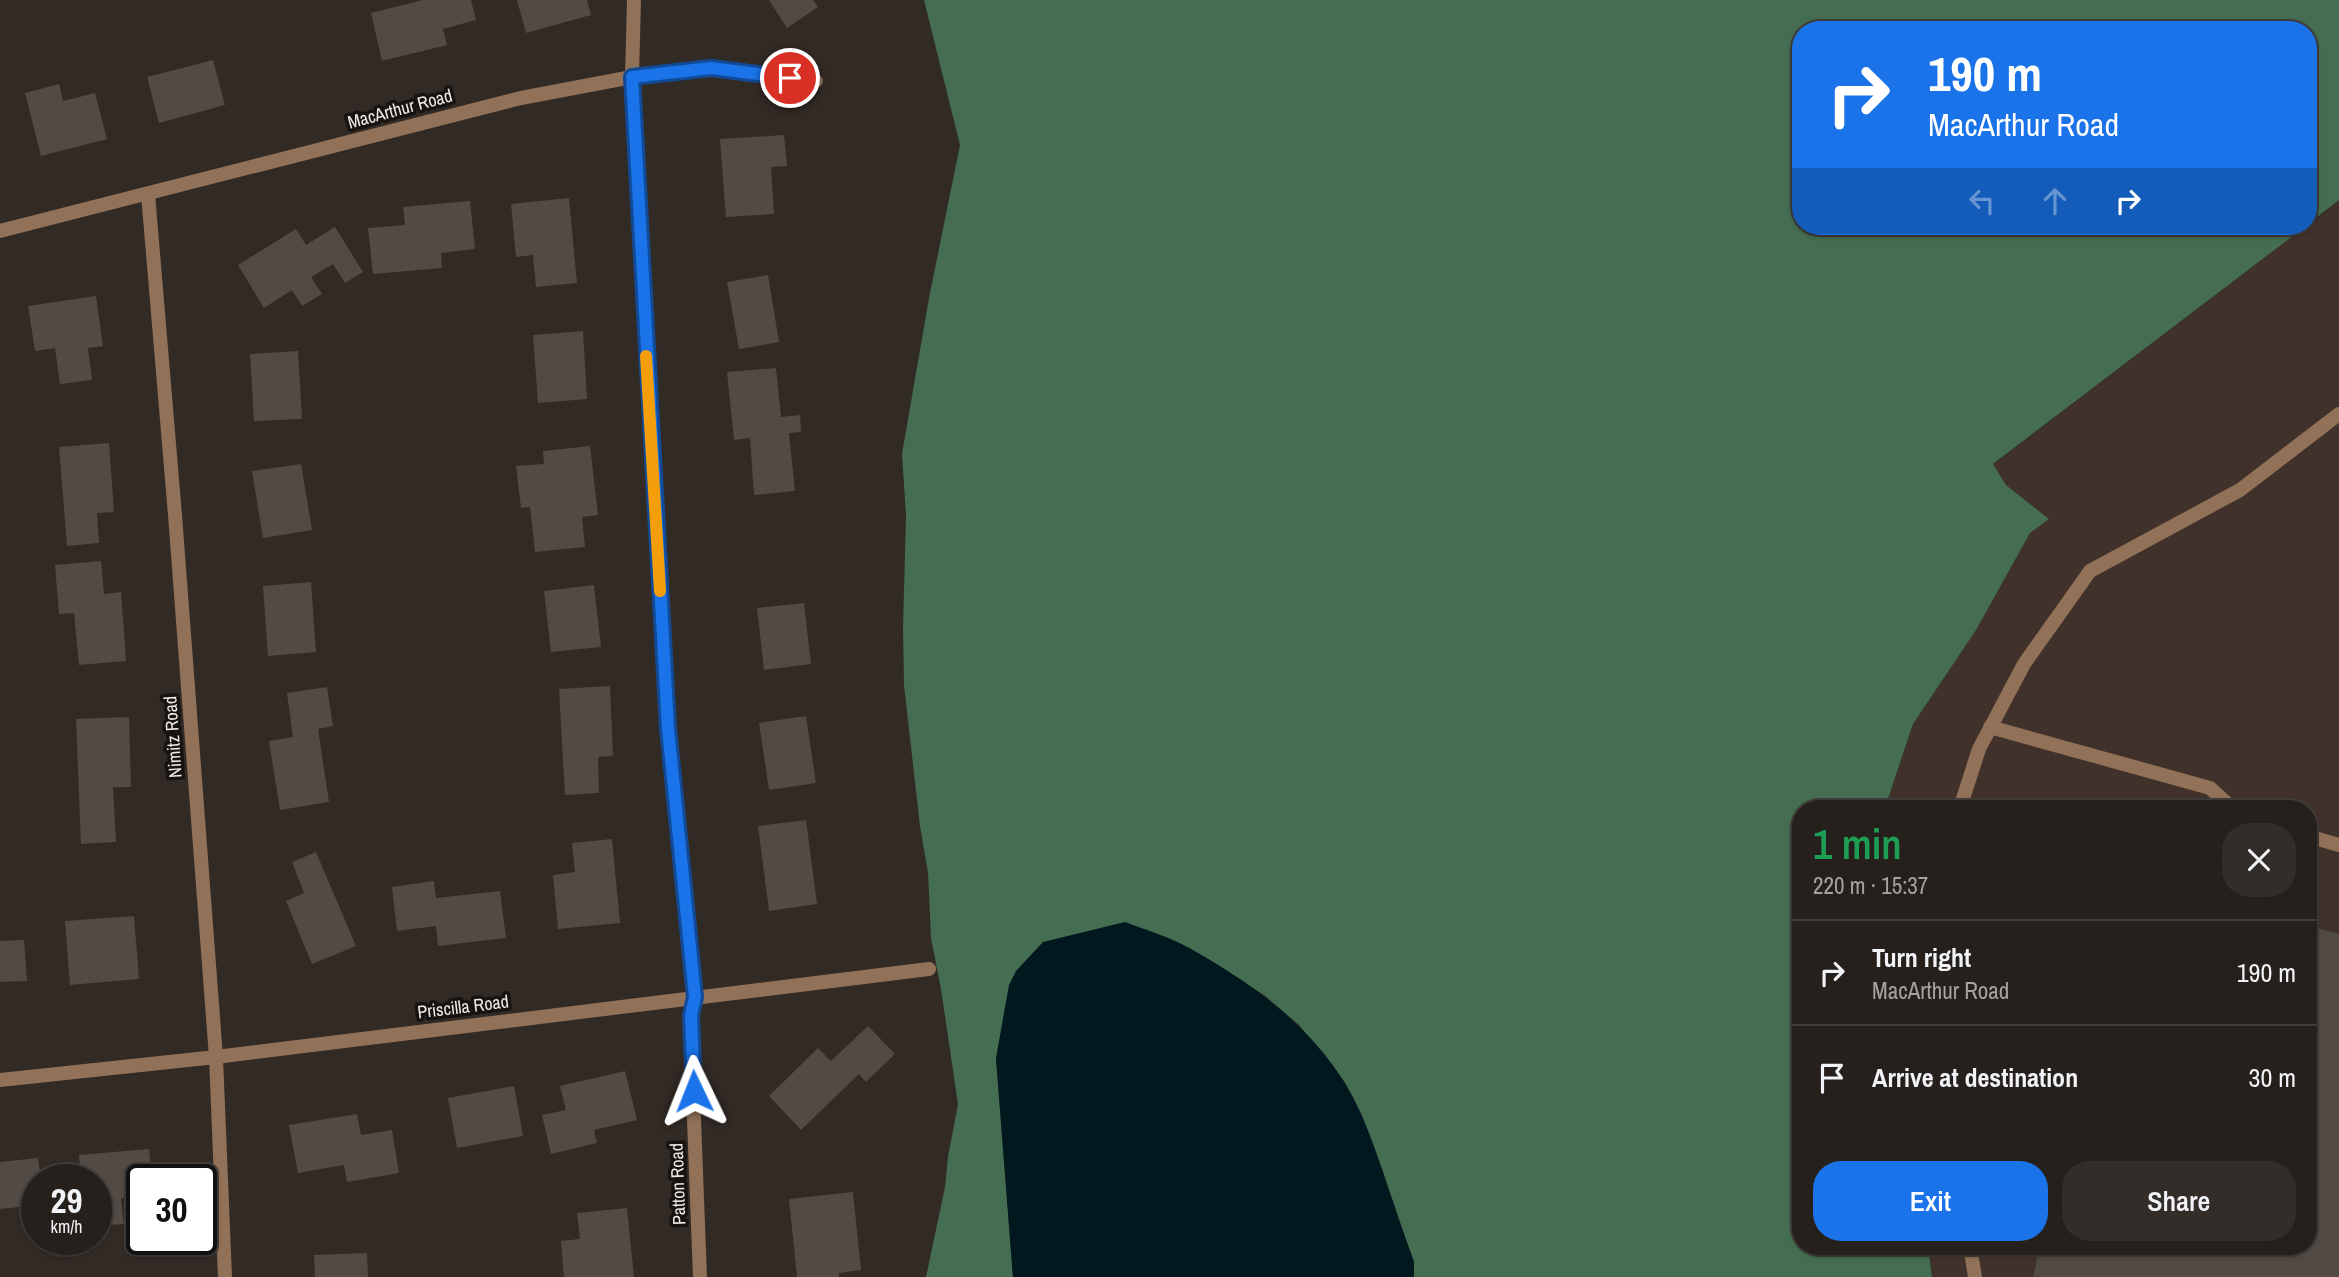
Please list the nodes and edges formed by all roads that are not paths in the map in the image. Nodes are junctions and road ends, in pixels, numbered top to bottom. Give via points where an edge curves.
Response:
1 (634, 0) edge
2 (632, 77) junction
3 (816, 81) dead end
4 (148, 194) junction
5 (0, 231) edge
6 (2339, 414) edge
7 (1990, 727) junction
8 (1962, 800) edge
9 (2223, 800) edge
10 (2317, 839) edge
11 (2339, 845) edge
12 (929, 969) dead end
13 (695, 997) junction
14 (216, 1057) junction
15 (0, 1080) edge
16 (1971, 1255) edge
17 (225, 1277) edge
18 (701, 1277) edge
19 (1975, 1277) edge

1 - 2 street, Patton Road
2 - 3 street, MacArthur Road via 711,68
2 - 4 street, MacArthur Road via 521,98
2 - 13 street, Patton Road via 668,728
4 - 5 street, MacArthur Road
4 - 14 street, Nimitz Road
6 - 7 street via 2240,490 2090,571 2024,664
7 - 8 street
7 - 9 street via 2210,788
10 - 11 street
12 - 13 street, Priscilla Road
13 - 14 street, Priscilla Road
13 - 18 street, Patton Road via 691,1015
14 - 15 street, Priscilla Road
14 - 17 street, Nimitz Road
16 - 19 street

